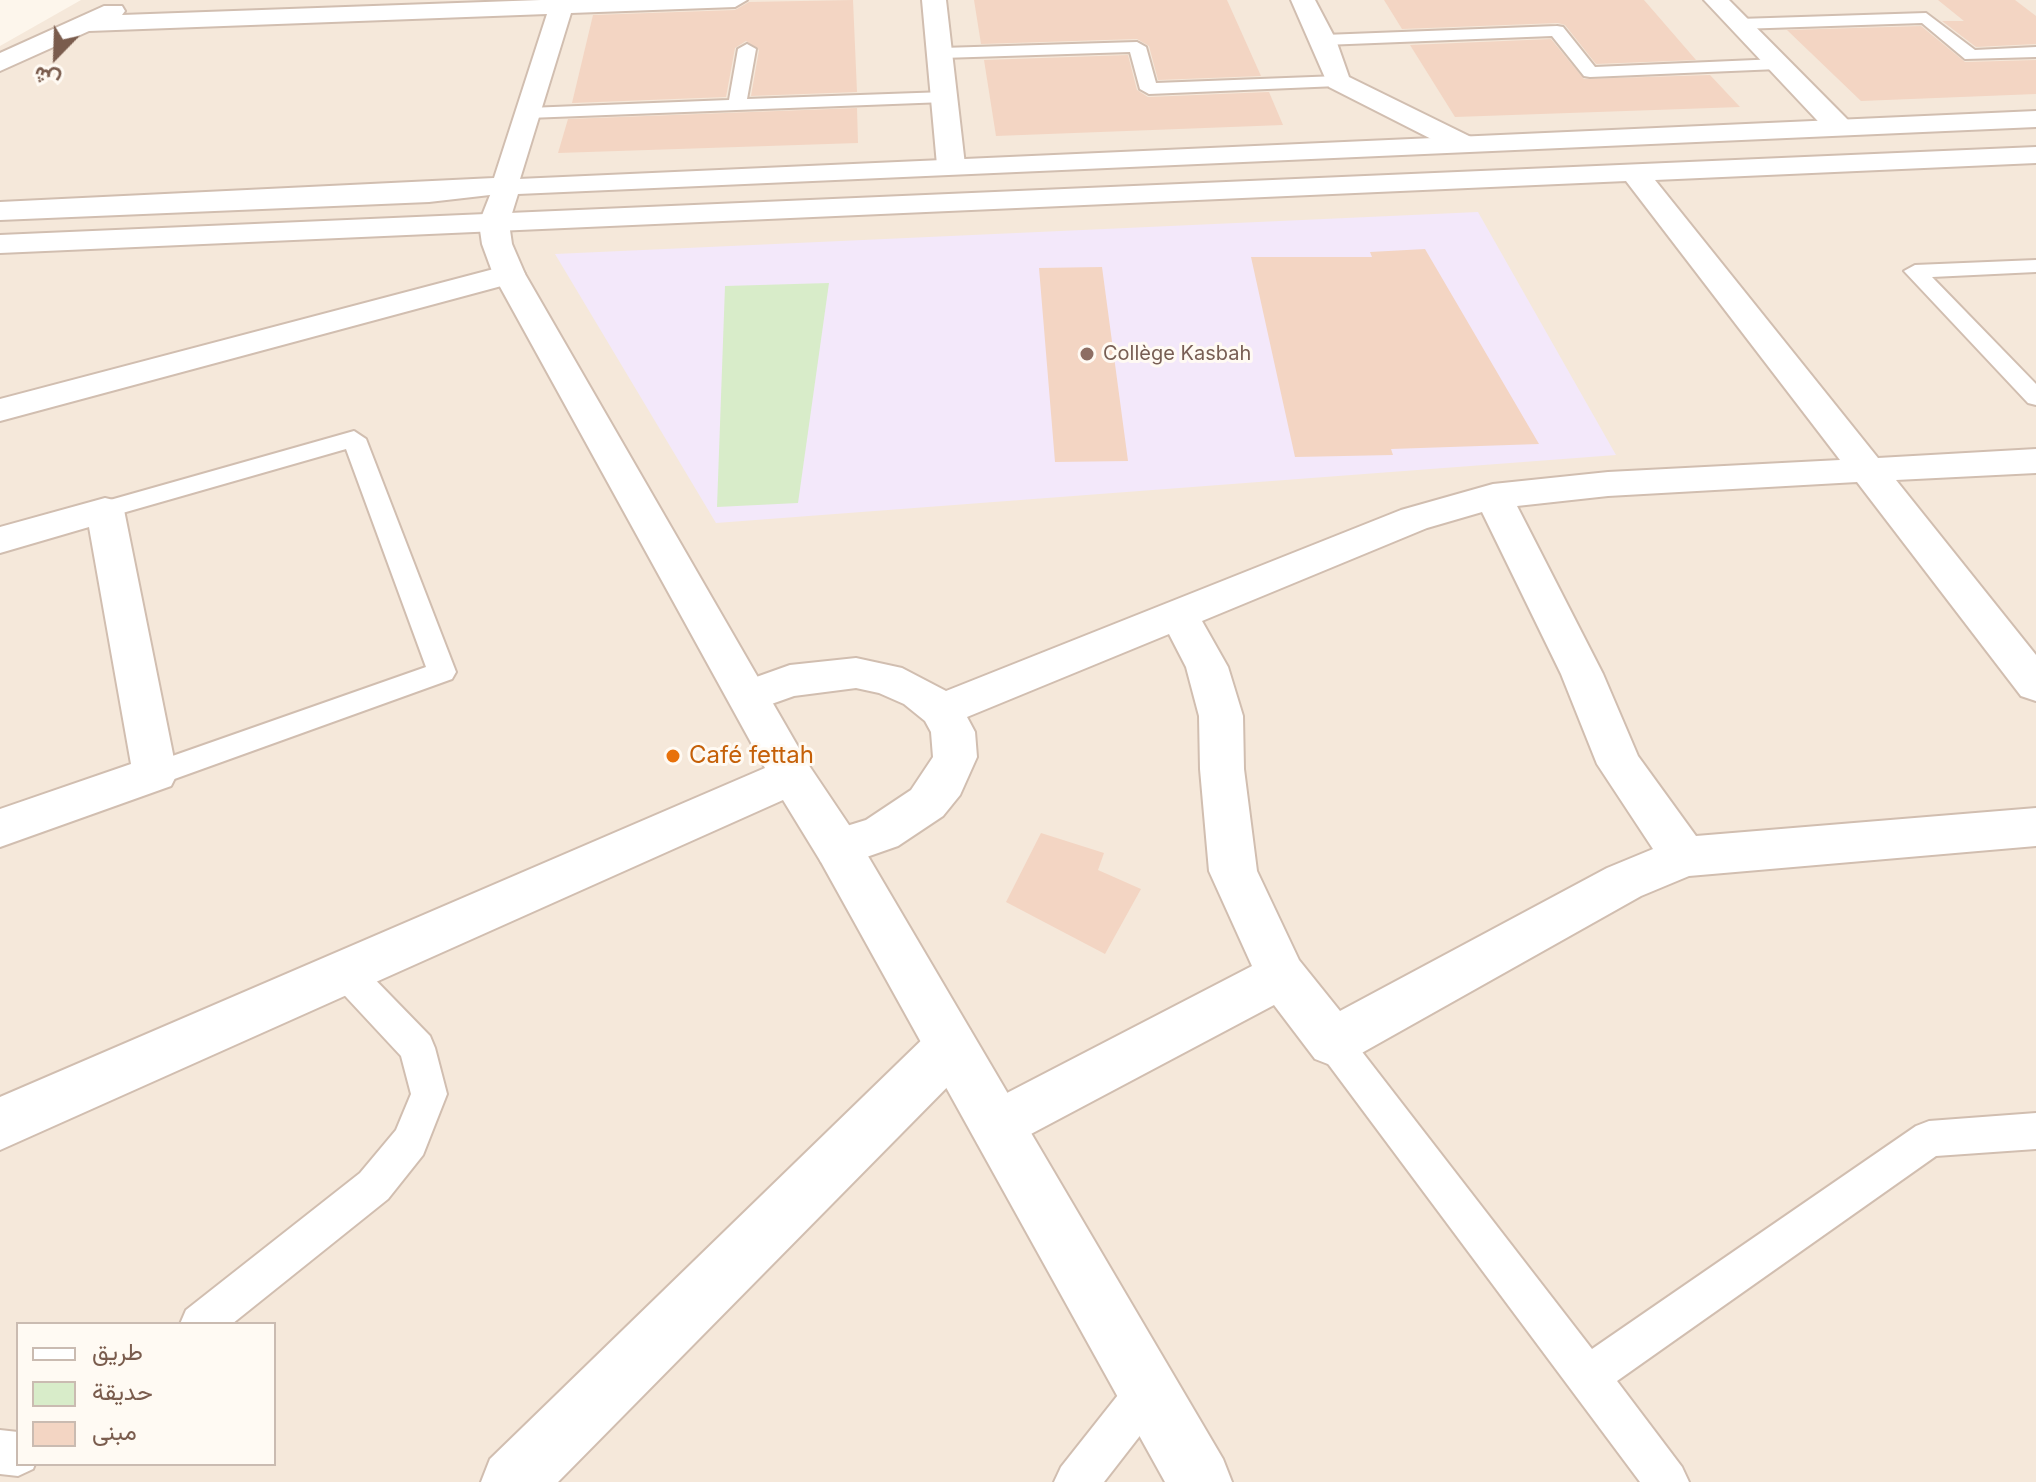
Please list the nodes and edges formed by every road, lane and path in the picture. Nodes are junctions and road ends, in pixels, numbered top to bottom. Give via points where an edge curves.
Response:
1 (133, 0) edge
2 (735, 0) edge
3 (934, 0) edge
4 (1303, 0) edge
5 (1716, 0) edge
6 (562, 3) edge
7 (88, 24) junction
8 (1739, 24) junction
9 (1324, 40) junction
10 (747, 49) dead end
11 (2036, 52) edge
12 (942, 53) junction
13 (0, 63) edge
14 (1778, 64) junction
15 (1338, 81) junction
16 (945, 97) junction
17 (737, 105) junction
18 (528, 113) junction
19 (2036, 119) edge
20 (1840, 128) junction
21 (1463, 144) junction
22 (2036, 155) edge
23 (951, 165) junction
24 (1634, 173) junction
25 (506, 186) junction
26 (0, 211) edge
27 (494, 223) junction
28 (0, 244) edge
29 (2036, 266) edge
30 (509, 274) junction
31 (2036, 398) edge
32 (0, 410) edge
33 (2036, 461) edge
34 (1866, 469) junction
35 (1493, 496) junction
36 (105, 510) junction
37 (0, 540) edge
38 (1178, 614) junction
39 (2036, 685) edge
40 (749, 696) junction
41 (941, 710) junction
42 (155, 774) junction
43 (792, 776) junction
44 (2036, 827) edge
45 (0, 828) edge
46 (838, 848) junction
47 (1684, 857) junction
48 (346, 973) junction
49 (1281, 976) junction
50 (1333, 1042) junction
51 (951, 1047) junction
52 (0, 1124) edge
53 (997, 1126) junction
54 (2036, 1131) edge
55 (203, 1322) edge
56 (1587, 1377) junction
57 (1148, 1391) junction
58 (513, 1482) edge
59 (1076, 1482) edge
60 (1200, 1482) edge
61 (1667, 1482) edge

1 - 7 street
2 - 6 street
3 - 12 street
4 - 9 street
5 - 8 street
6 - 7 street
6 - 18 street
7 - 13 street
8 - 11 lane via 1926,18 1971,55
8 - 14 street
9 - 14 lane via 1557,31 1590,72
9 - 15 street
10 - 17 lane
12 - 15 lane via 1137,47 1149,89
12 - 16 street
14 - 20 street
15 - 21 street
16 - 17 lane
16 - 23 street
17 - 18 lane
18 - 25 street
19 - 20 street
20 - 21 street
21 - 23 street
22 - 24 street
23 - 25 street
24 - 27 street
24 - 34 street
25 - 26 street
25 - 27 street
27 - 28 street
27 - 30 street
29 - 31 lane via 1915,271
30 - 32 street
30 - 40 street
33 - 34 street
34 - 35 street
34 - 39 street
35 - 38 street via 1414,519
35 - 47 street via 1582,674 1619,764
36 - 37 street
36 - 42 street
36 - 42 lane via 354,439 442,672
38 - 41 street
38 - 49 street via 1207,667 1221,716 1233,871
40 - 41 street via 790,681 856,673 887,679
40 - 43 street
41 - 46 street via 953,732 955,757 944,782 907,819
42 - 45 street
43 - 46 street
43 - 48 street
44 - 47 street
46 - 51 street
47 - 50 street via 1624,882
48 - 52 street
48 - 55 lane via 417,1048 429,1094 410,1142 374,1186
49 - 50 street
49 - 53 street
50 - 56 lane
51 - 53 street
51 - 58 street
53 - 57 street
54 - 56 lane via 1929,1139
56 - 61 lane
57 - 59 lane
57 - 60 street

